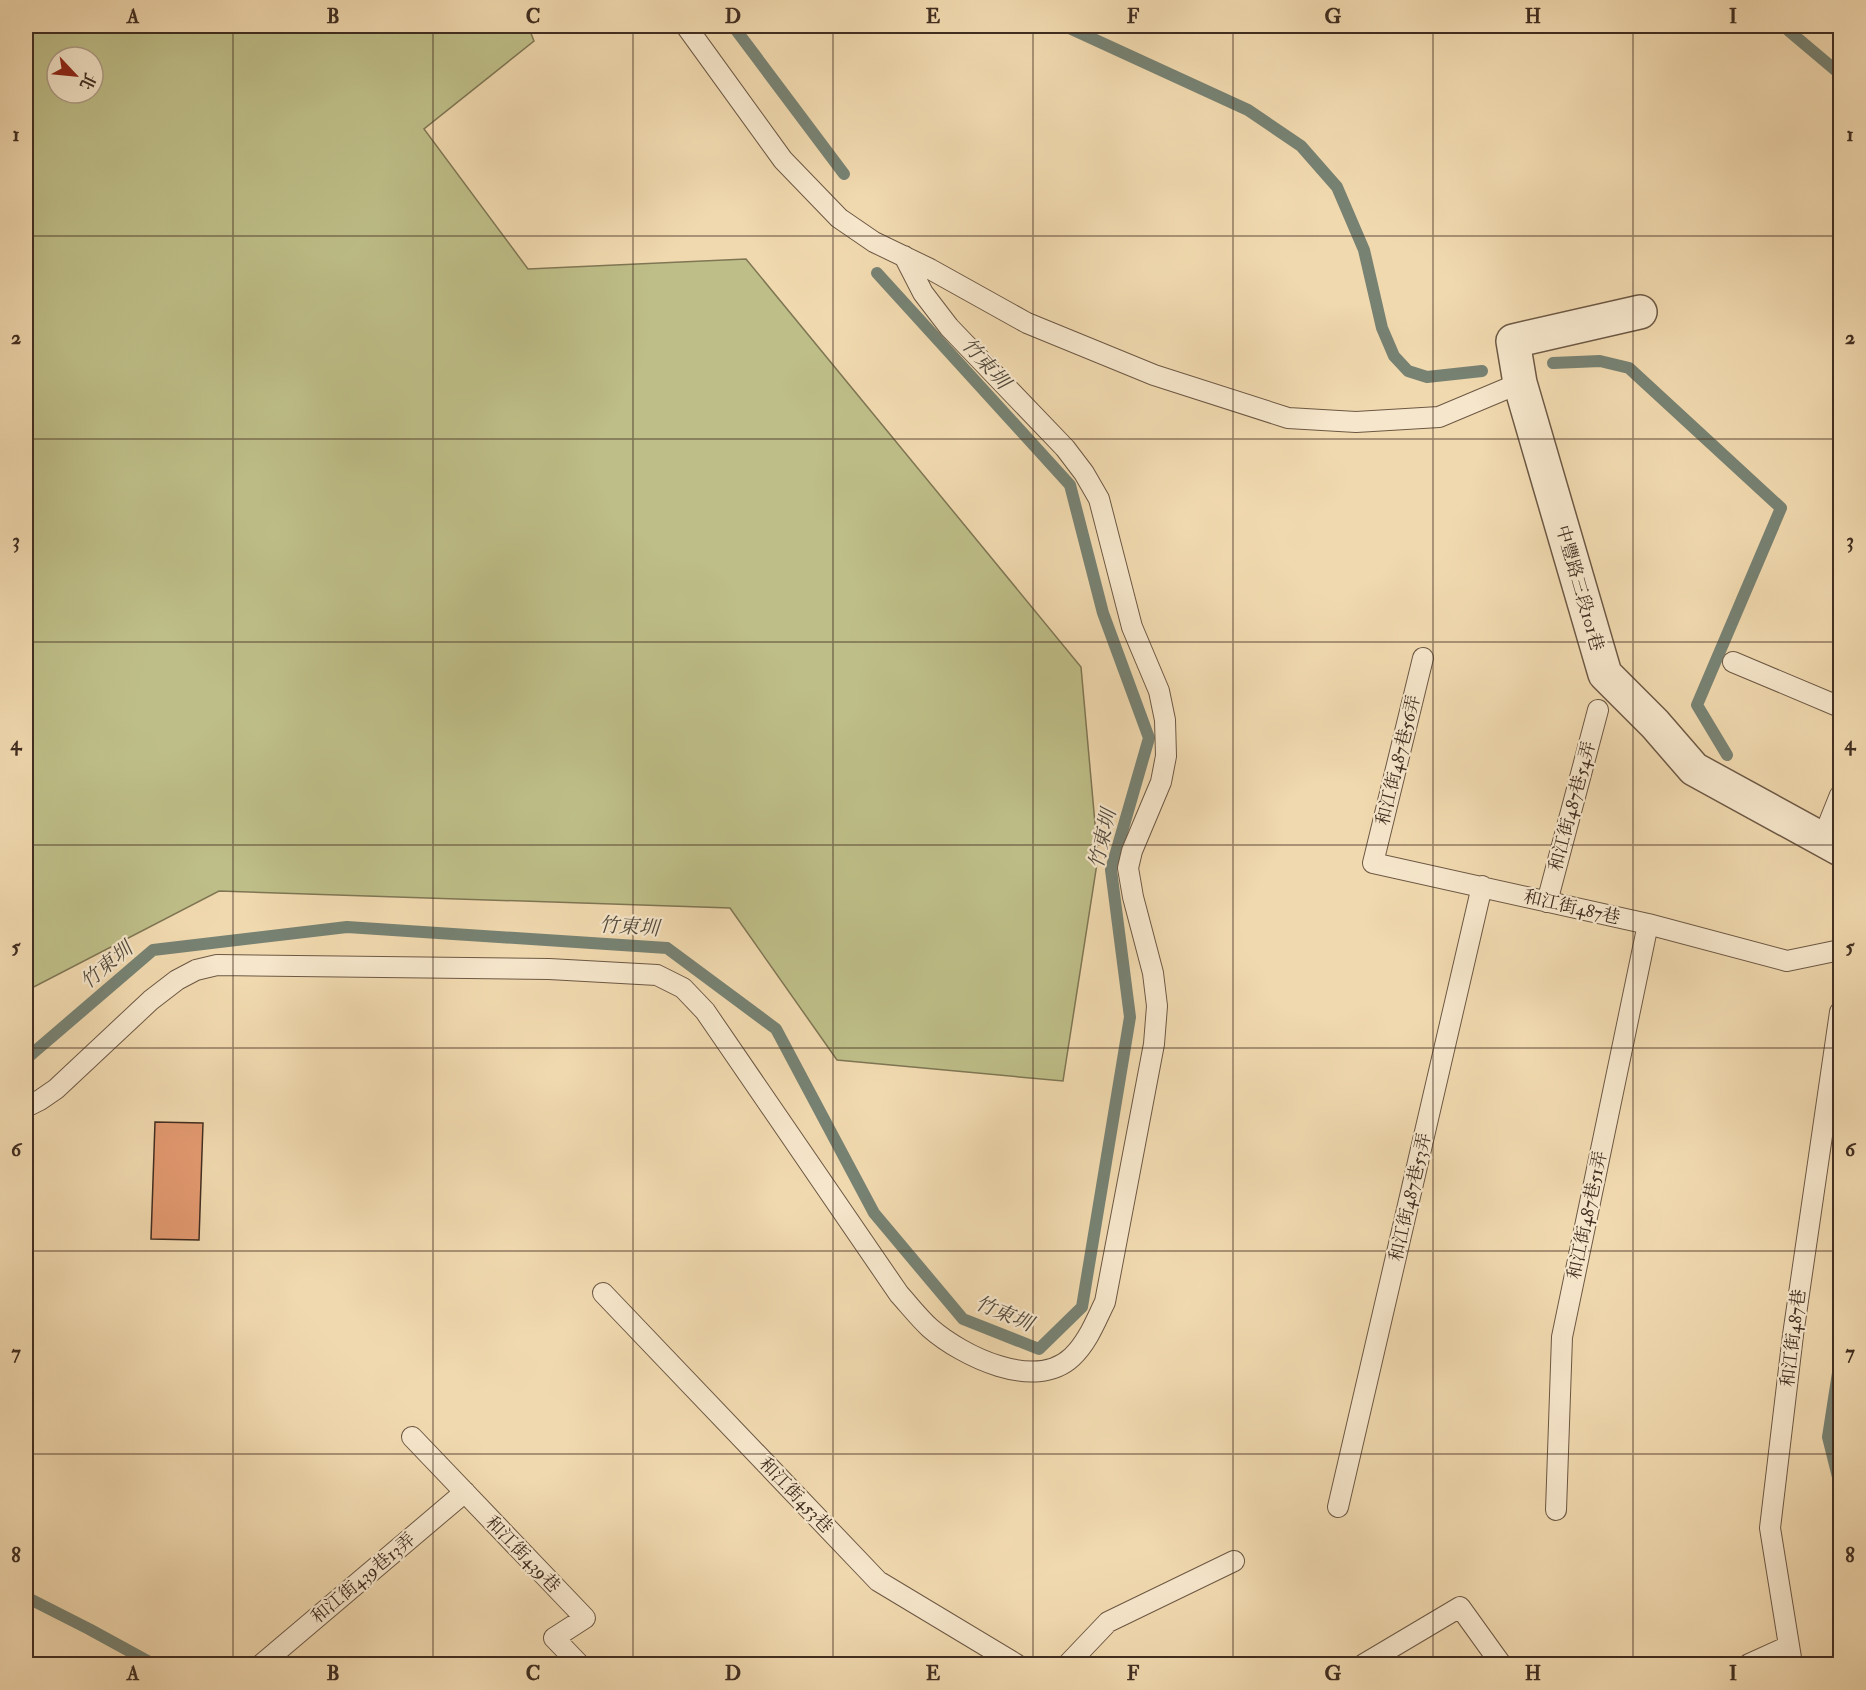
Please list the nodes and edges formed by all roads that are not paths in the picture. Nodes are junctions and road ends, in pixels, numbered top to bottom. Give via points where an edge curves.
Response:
1 (686, 26) edge
2 (904, 256) junction
3 (1640, 312) dead end
4 (1520, 384) junction
5 (1423, 658) dead end
6 (1733, 662) dead end
7 (1840, 707) edge
8 (1598, 710) dead end
9 (1840, 795) edge
10 (1831, 845) edge
11 (1373, 863) joint
12 (1482, 886) junction
13 (1547, 902) junction
14 (1648, 924) junction
15 (1840, 950) edge
16 (1840, 1012) edge
17 (26, 1107) edge
18 (603, 1293) dead end
19 (412, 1437) dead end
20 (465, 1492) junction
21 (1338, 1507) dead end
22 (1556, 1509) dead end
23 (1234, 1561) dead end
24 (1790, 1655) edge
25 (575, 1663) edge
26 (262, 1665) edge
27 (1016, 1665) edge
28 (1068, 1665) edge
29 (1364, 1665) edge
30 (1501, 1665) edge
31 (1749, 1665) edge

1 - 2 lane via 783,160 839,218 874,242
2 - 4 lane via 1027,323 1154,375 1288,418 1356,422 1438,417
2 - 17 lane via 923,293 949,327 1065,448 1099,499 1132,627 1159,691 1165,720 1166,756 1161,782 1128,868 1153,973 1157,1006 1154,1044 1105,1302 1072,1357 1051,1370 1017,1371 973,1357 931,1329 899,1294 705,1011 683,988 657,975 549,969 217,965 177,980 56,1089
3 - 4 street, 中豐路三段101巷 via 1513,341
4 - 10 street, 中豐路三段101巷 via 1605,674 1694,769
5 - 11 lane, 和江街487巷56弄
6 - 7 lane
8 - 13 lane, 和江街487巷54弄
9 - 10 lane
11 - 12 lane, 和江街487巷
12 - 13 lane, 和江街487巷
12 - 21 lane, 和江街487巷53弄
13 - 14 lane, 和江街487巷
14 - 15 lane, 和江街487巷 via 1787,961
14 - 22 lane, 和江街487巷51弄 via 1562,1337
16 - 24 lane, 和江街487巷 via 1793,1335 1770,1528
18 - 27 lane, 和江街453巷 via 878,1581
19 - 20 lane, 和江街439巷
20 - 25 lane, 和江街439巷 via 585,1618 555,1638
20 - 26 lane, 和江街439巷13弄
23 - 28 lane via 1108,1622
24 - 31 lane
29 - 30 lane via 1460,1607

